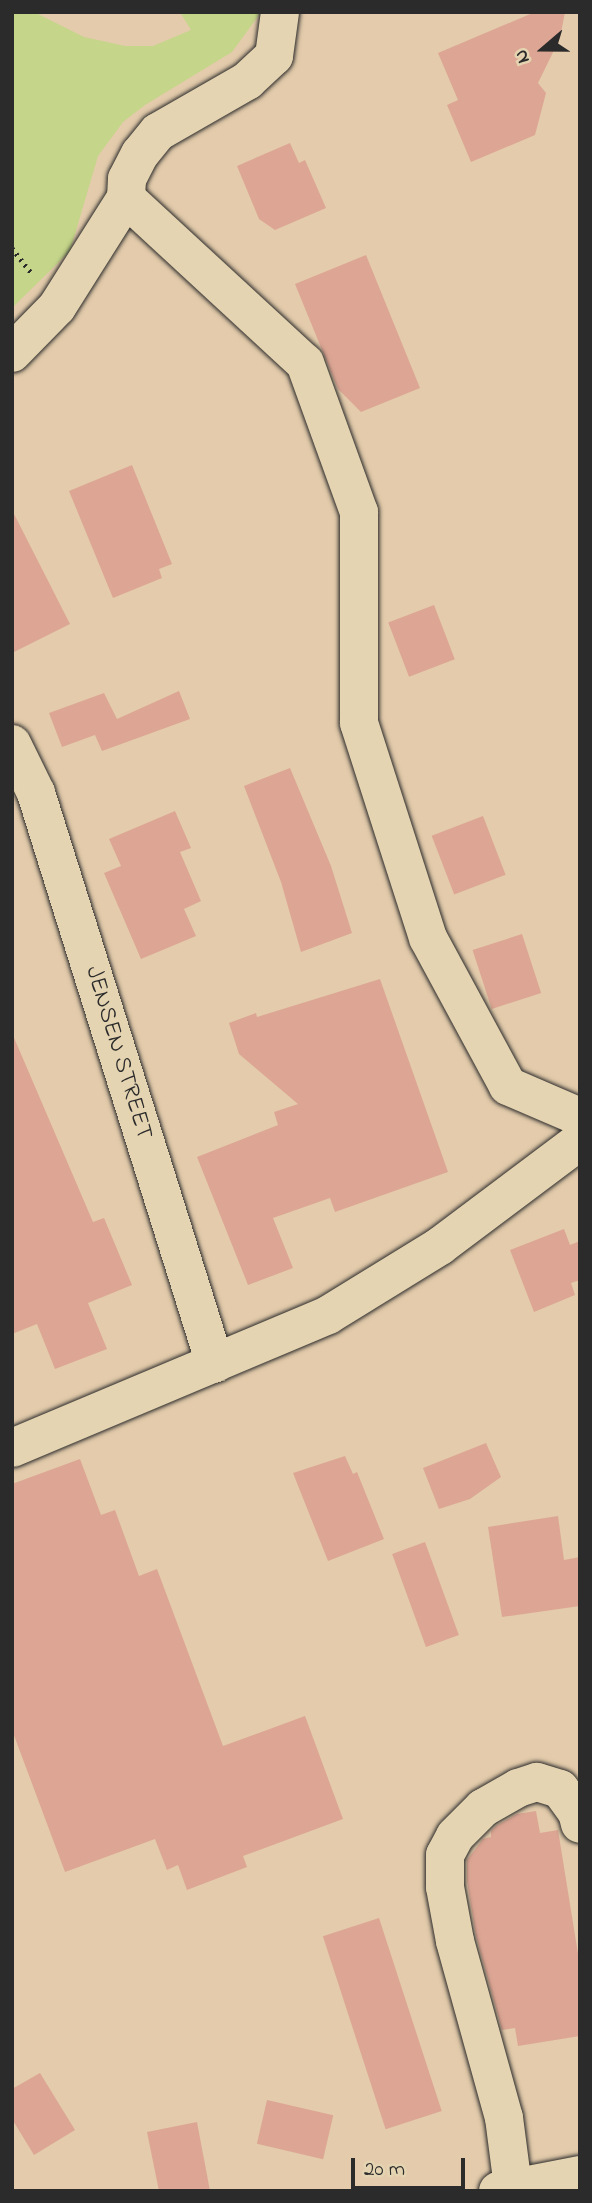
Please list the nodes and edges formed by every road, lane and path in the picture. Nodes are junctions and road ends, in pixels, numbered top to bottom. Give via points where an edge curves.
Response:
1 (280, 12) edge
2 (126, 198) junction
3 (12, 353) edge
4 (12, 744) edge
5 (580, 1117) edge
6 (580, 1141) edge
7 (215, 1364) junction
8 (12, 1448) edge
9 (580, 1824) edge
10 (580, 2175) edge
11 (506, 2189) edge

1 - 2 lane via 274,55 247,81 158,132 127,179
2 - 3 lane via 57,307
2 - 5 lane via 304,363 359,512 359,723 428,938 508,1086
4 - 7 lane, JENSEN STREET via 36,793
6 - 7 lane via 440,1246 328,1315
7 - 8 lane
9 - 11 lane via 577,1812 559,1789 537,1782 484,1808 455,1836 445,1855 445,1887 455,1941 504,2118
10 - 11 lane

